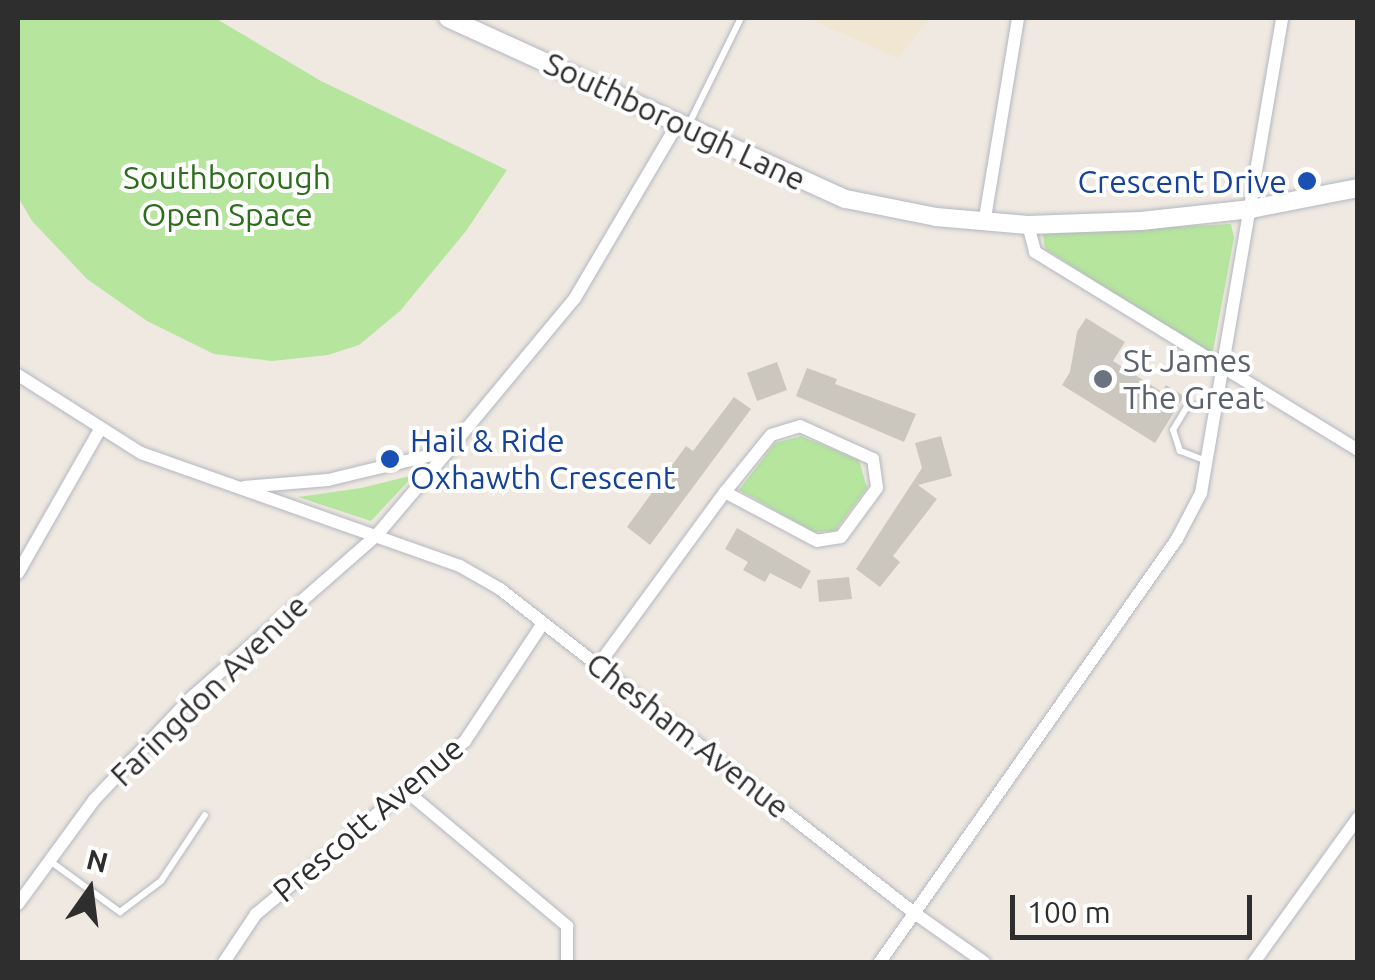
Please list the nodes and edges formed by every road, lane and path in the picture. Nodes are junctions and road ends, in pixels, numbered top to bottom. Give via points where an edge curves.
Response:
1 (448, 18) edge
2 (741, 18) edge
3 (1018, 18) edge
4 (1282, 18) edge
5 (683, 126) junction
6 (1358, 188) edge
7 (1251, 209) junction
8 (984, 224) junction
9 (1028, 225) junction
10 (1222, 368) junction
11 (18, 375) edge
12 (1216, 405) junction
13 (99, 431) junction
14 (1358, 450) edge
15 (448, 452) junction
16 (1206, 460) junction
17 (231, 487) junction
18 (726, 492) junction
19 (376, 536) junction
20 (18, 574) edge
21 (544, 622) junction
22 (599, 664) junction
23 (405, 790) junction
24 (205, 815) dead end
25 (1358, 818) edge
26 (49, 860) junction
27 (18, 904) edge
28 (912, 912) junction
29 (224, 962) edge
30 (568, 962) edge
31 (880, 962) edge
32 (984, 962) edge
33 (1254, 962) edge

1 - 5 street, Southborough Lane
2 - 5 lane
3 - 8 street
4 - 7 street
5 - 8 street, Southborough Lane via 846,199
5 - 15 street, Faringdon Avenue via 575,298
6 - 7 street, Southborough Lane
7 - 9 street, Southborough Lane
7 - 10 street
8 - 9 street, Southborough Lane
9 - 10 street via 1035,252
10 - 12 street
10 - 14 street
11 - 13 street, Chesham Avenue
12 - 16 street
12 - 16 lane via 1186,407 1173,430 1180,451
13 - 17 street, Chesham Avenue
13 - 20 street
15 - 17 street via 328,480
15 - 19 street, Faringdon Avenue
16 - 28 street via 1201,493 1178,539
17 - 19 street, Chesham Avenue
18 - 18 street via 771,435 800,426 873,459 877,488 841,536 817,541
18 - 22 street
19 - 21 street, Chesham Avenue via 460,566
19 - 26 street, Faringdon Avenue via 192,696 94,800
21 - 22 street, Chesham Avenue
21 - 23 street, Prescott Avenue via 465,741
22 - 28 street, Chesham Avenue
23 - 29 street, Prescott Avenue via 256,914
23 - 30 street via 567,926
24 - 26 lane via 162,881 120,912
25 - 33 street
26 - 27 street, Faringdon Avenue
28 - 31 street
28 - 32 street, Chesham Avenue

